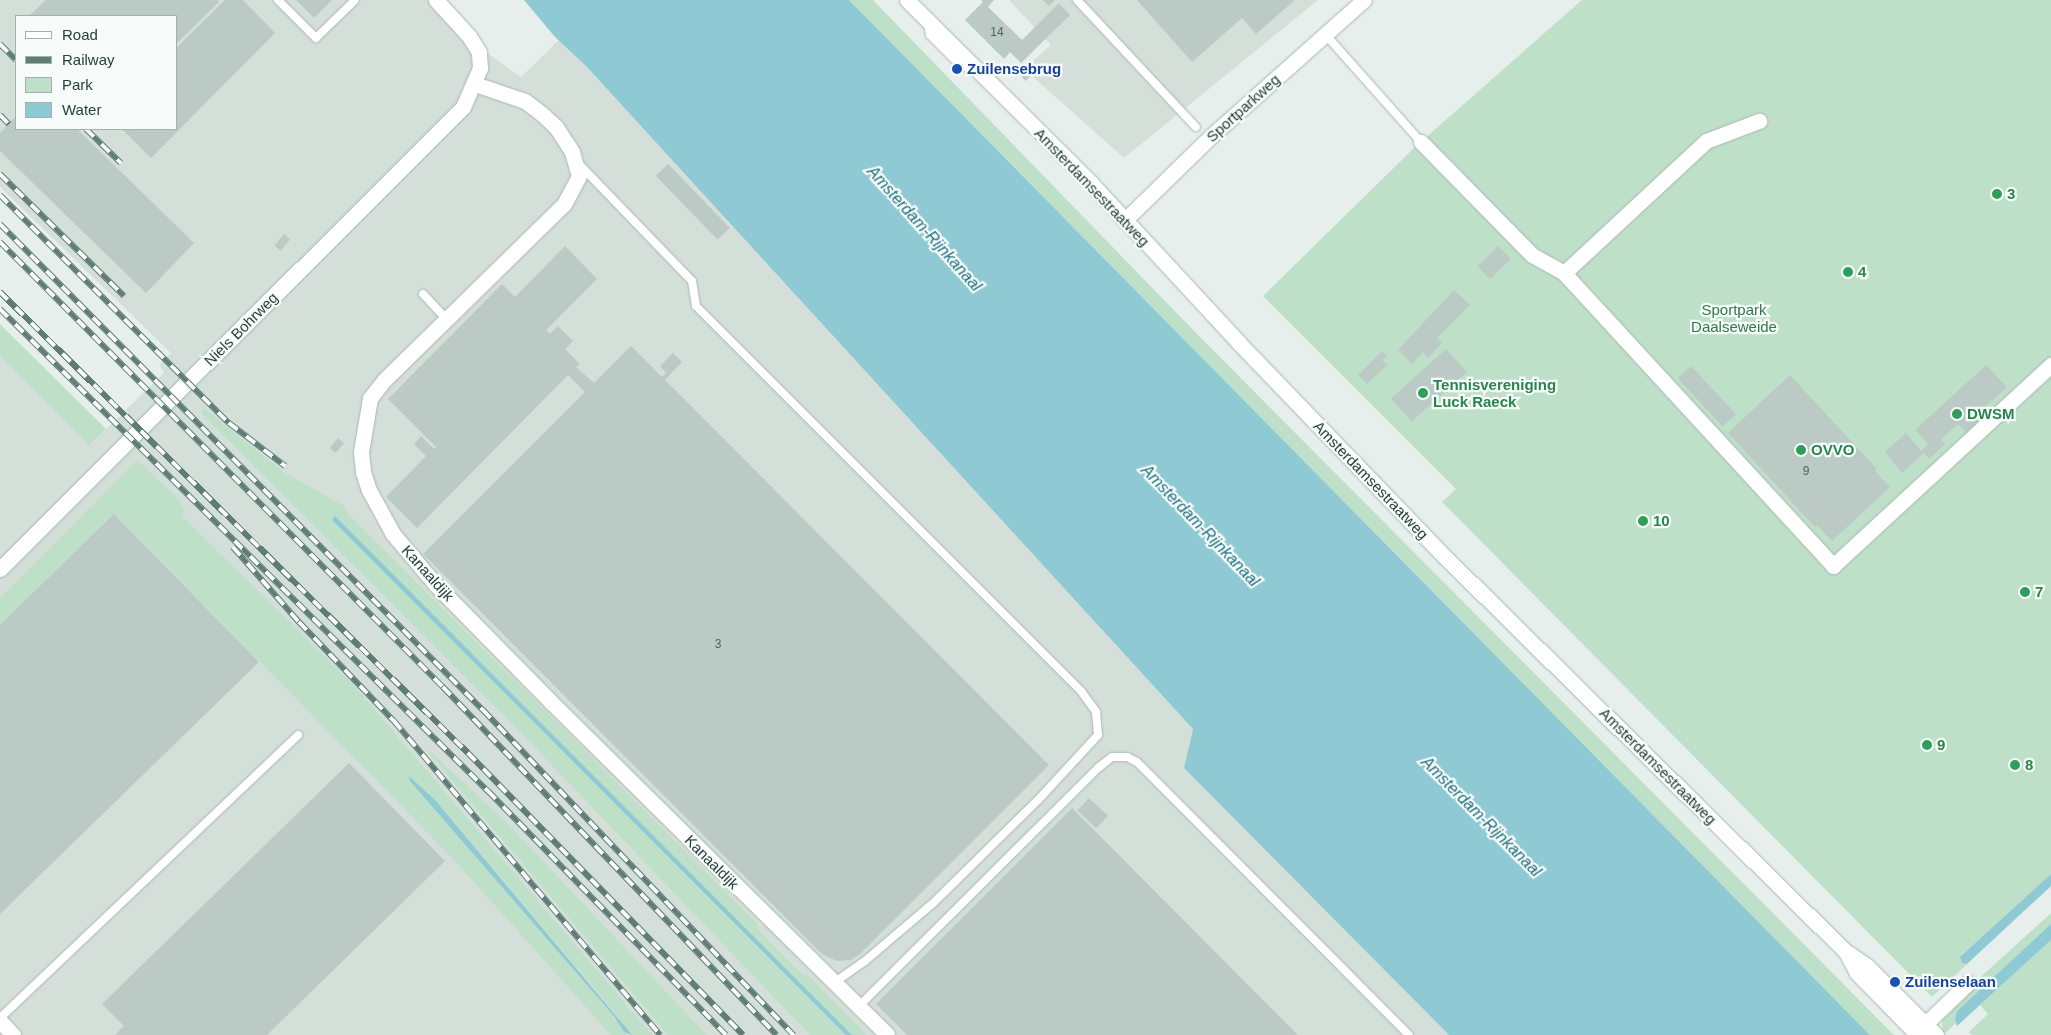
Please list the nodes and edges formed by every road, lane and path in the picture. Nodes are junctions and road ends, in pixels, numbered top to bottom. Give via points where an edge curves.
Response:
1 (278, 0) edge
2 (355, 0) edge
3 (436, 0) edge
4 (907, 0) edge
5 (914, 0) edge
6 (1077, 0) edge
7 (1364, 0) edge
8 (925, 18) junction
9 (1325, 34) junction
10 (475, 84) junction
11 (1760, 121) dead end
12 (1196, 127) dead end
13 (1421, 142) joint
14 (574, 158) junction
15 (1125, 220) junction
16 (1564, 273) junction
17 (423, 294) dead end
18 (446, 319) junction
19 (2051, 365) edge
20 (0, 569) edge
21 (298, 735) dead end
22 (833, 983) junction
23 (1968, 983) dead end
24 (858, 1006) junction
25 (0, 1020) edge
26 (1924, 1032) edge
27 (14, 1035) edge
28 (887, 1035) edge
29 (1409, 1035) edge

1 - 2 lane via 316,38
3 - 10 street, Niels Bohrweg via 479,52 480,68
4 - 8 street, Amsterdamsestraatweg
5 - 8 lane
6 - 12 lane
7 - 9 street, Sportparkweg
8 - 15 street, Amsterdamsestraatweg
9 - 13 lane
9 - 15 street, Sportparkweg via 1210,137
10 - 14 street, Kanaaldijk via 525,101 556,127
10 - 20 street, Niels Bohrweg via 463,106 403,168
11 - 16 street via 1706,141
13 - 16 street via 1532,255
14 - 18 street, Kanaaldijk via 579,176 564,204
14 - 22 lane via 692,281 696,306 1082,691 1096,712 1098,735 1044,794 932,904 865,961
15 - 26 street, Amsterdamsestraatweg via 1444,556 1845,951 1857,973
16 - 19 street via 1833,566
17 - 18 lane
18 - 22 street, Kanaaldijk via 370,398 362,441 362,463 367,485 382,517 436,585
21 - 25 lane
22 - 24 street, Kanaaldijk
23 - 26 street
24 - 28 street, Kanaaldijk
24 - 29 lane via 1098,768 1112,757 1126,757 1137,762
25 - 27 street

